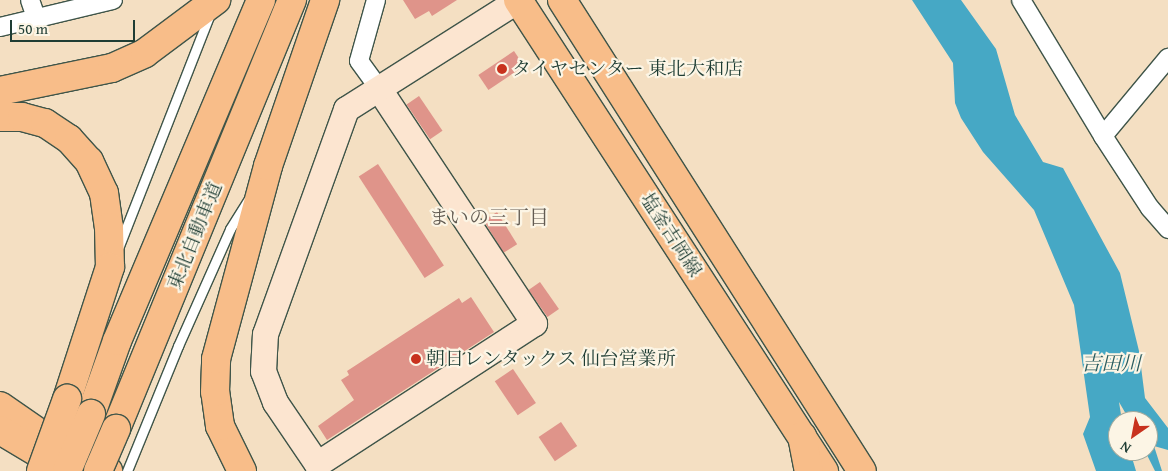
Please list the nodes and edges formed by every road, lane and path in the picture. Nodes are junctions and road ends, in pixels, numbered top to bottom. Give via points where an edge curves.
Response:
1 (30, 0) edge
2 (113, 0) edge
3 (261, 0) edge
4 (292, 0) edge
5 (325, 0) edge
6 (376, 0) edge
7 (518, 0) edge
8 (562, 0) edge
9 (1021, 0) edge
10 (216, 1) edge
11 (36, 17) junction
12 (0, 27) edge
13 (1168, 58) edge
14 (379, 89) junction
15 (0, 91) edge
16 (0, 117) edge
17 (1103, 136) junction
18 (268, 166) junction
19 (1168, 229) edge
20 (110, 267) junction
21 (0, 406) edge
22 (0, 430) edge
23 (802, 436) junction
24 (41, 471) edge
25 (69, 471) edge
26 (98, 471) edge
27 (108, 471) edge
28 (128, 471) edge
29 (242, 471) edge
30 (809, 471) edge
31 (824, 471) edge
32 (862, 471) edge

1 - 11 street
2 - 11 street
3 - 25 main road, 東北自動車道, bridge via 117,341
4 - 26 main road, 東北自動車道, bridge
5 - 18 main road
6 - 14 street via 359,61
7 - 14 street
7 - 23 main road, 塩釜吉岡線
8 - 32 main road, 塩釜吉岡線
9 - 17 street
10 - 15 main road via 145,53 112,68
10 - 20 lane
11 - 12 street
13 - 17 street
14 - 14 street via 346,109 265,334 263,371 275,402 317,464 534,323
16 - 20 main road via 22,117 45,123 69,139 89,161 104,193
17 - 19 street via 1150,208
18 - 28 lane via 230,229
18 - 29 main road via 216,359 215,392 220,426
20 - 24 main road, bridge
21 - 27 main road via 39,433
22 - 25 main road
23 - 30 main road
23 - 31 main road, 塩釜吉岡線

